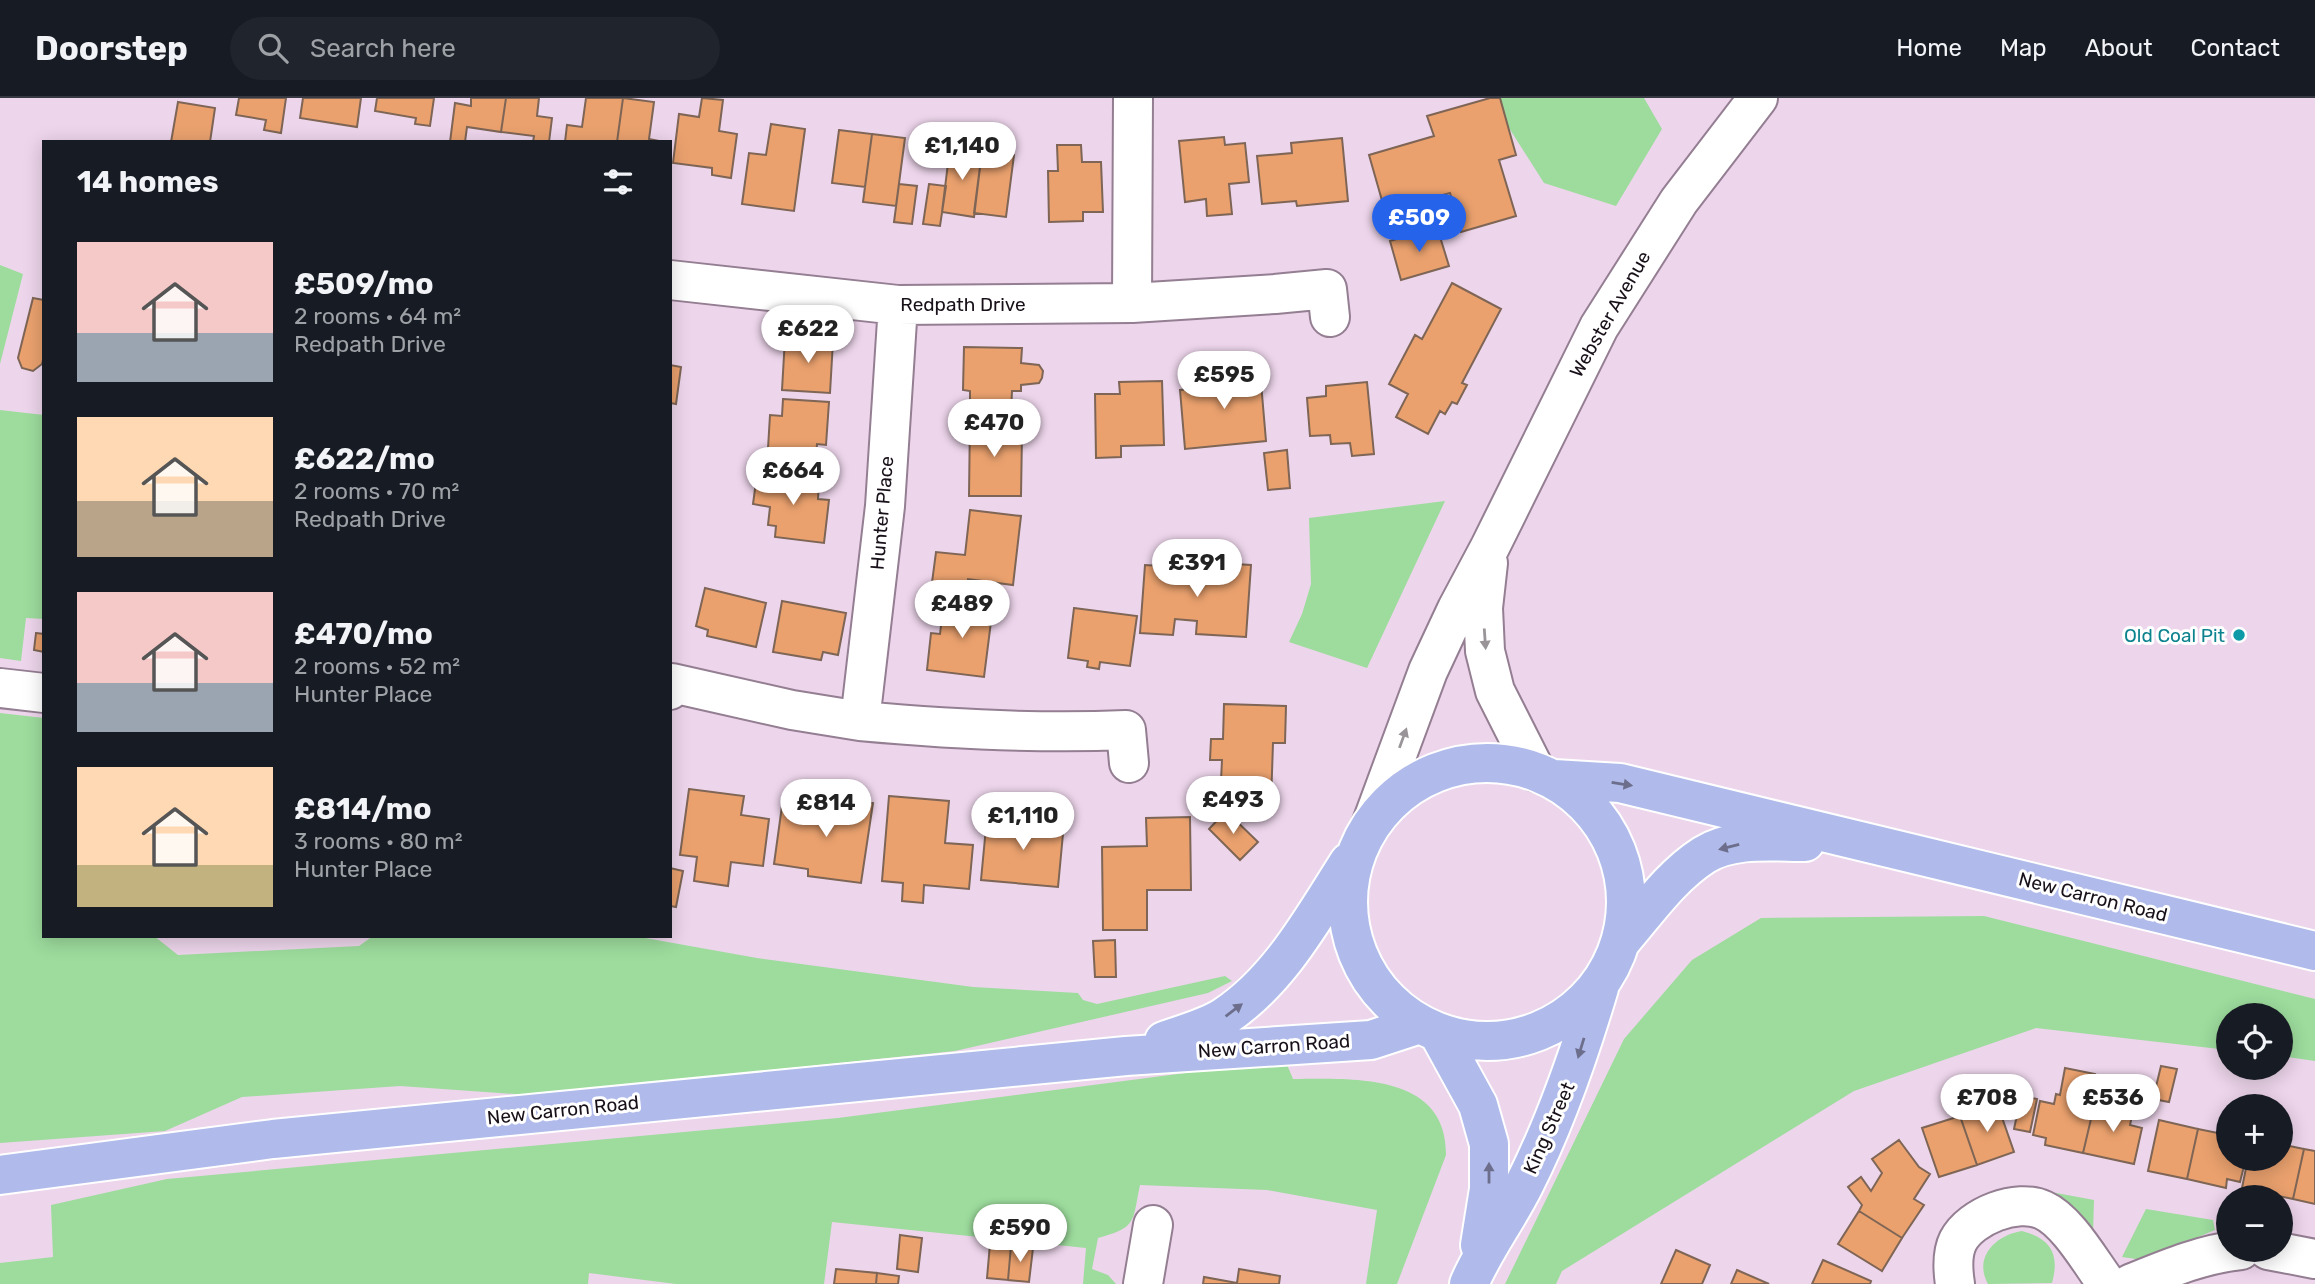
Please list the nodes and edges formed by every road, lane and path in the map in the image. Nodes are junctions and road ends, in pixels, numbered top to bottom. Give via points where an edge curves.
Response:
1 (1133, 98) edge
2 (1758, 98) edge
3 (672, 280) edge
4 (1132, 303) junction
5 (898, 306) junction
6 (1330, 317) dead end
7 (1490, 547) junction
8 (672, 683) edge
9 (0, 688) edge
10 (42, 693) edge
11 (860, 721) junction
12 (1129, 763) dead end
13 (1545, 776) junction
14 (1365, 836) junction
15 (1870, 843) junction
16 (1622, 940) junction
17 (2315, 951) edge
18 (1601, 983) junction
19 (1430, 1029) junction
20 (1126, 1056) junction
21 (0, 1175) edge
22 (1153, 1225) dead end
23 (2216, 1253) edge
24 (2293, 1255) edge
25 (2315, 1259) edge
26 (1135, 1269) edge
27 (1473, 1274) edge
28 (1955, 1284) edge
29 (2106, 1284) edge
30 (2130, 1284) edge

1 - 4 street
2 - 7 street, Webster Avenue via 1679,201 1599,327
3 - 5 street, Redpath Drive
4 - 5 street, Redpath Drive
4 - 6 street, Redpath Drive via 1327,289
5 - 11 street, Hunter Place via 885,506
7 -> 13 street, Webster Avenue via 1483,608 1485,651 1495,691
14 -> 7 street, Webster Avenue via 1428,671
8 - 11 street
9 - 10 street
11 - 12 street via 925,727 1126,730
13 - 14 main road, New Carron Road via 1515,765 1474,763 1434,773 1399,794
13 -> 15 main road, New Carron Road via 1620,783
13 - 16 main road via 1580,797 1601,820 1616,848 1625,877 1627,909
14 - 19 main road via 1351,871 1352,937 1364,969 1384,996
20 -> 14 main road, New Carron Road via 1222,1019 1257,992 1294,947
15 -> 16 main road, New Carron Road via 1757,842 1706,854 1661,894
15 - 17 main road, New Carron Road
16 - 18 main road
18 - 19 main road via 1570,1015 1529,1036 1484,1042
18 -> 27 main road, King Street via 1575,1068 1524,1185
19 - 20 main road, New Carron Road via 1371,1040
27 -> 19 main road, King Street via 1489,1189 1489,1144 1479,1105
20 - 21 main road, New Carron Road via 273,1139
22 - 26 street
23 - 30 street
24 - 25 street
28 - 29 street via 1958,1241 1983,1215 2020,1205 2043,1210 2063,1225

